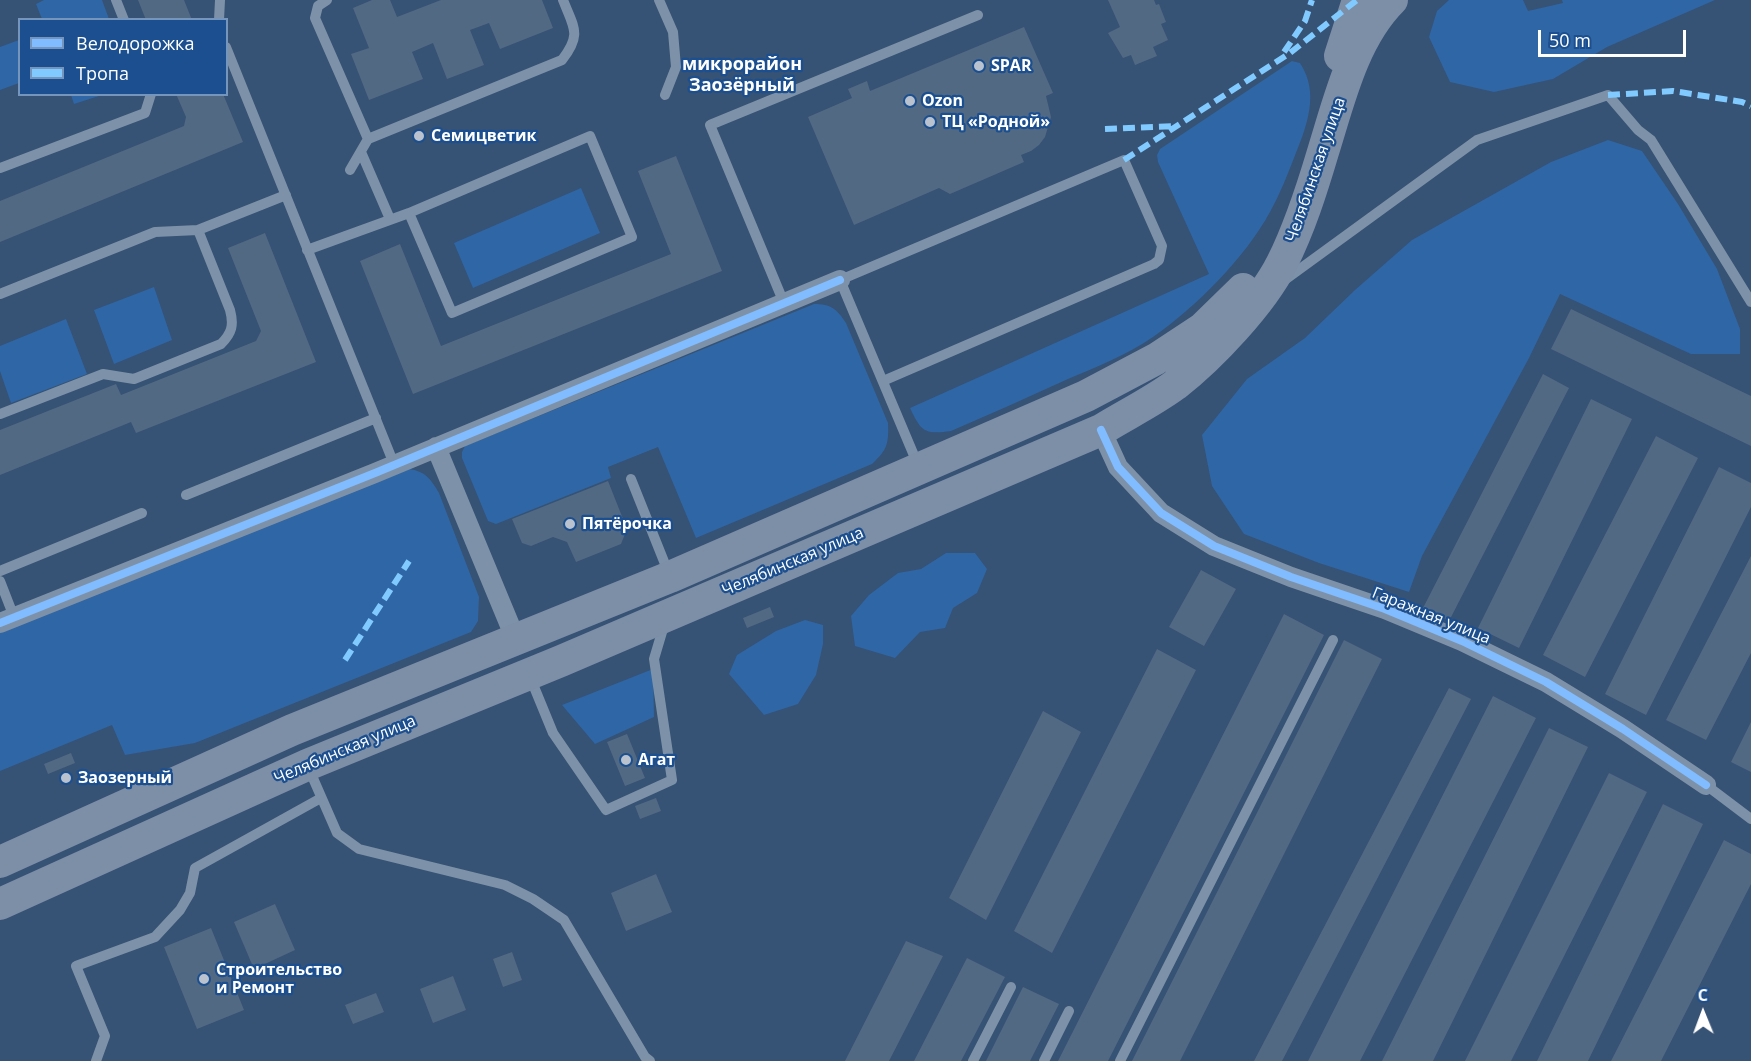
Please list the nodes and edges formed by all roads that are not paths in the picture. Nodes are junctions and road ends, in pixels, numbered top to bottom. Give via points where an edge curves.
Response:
1 (116, 0) edge
2 (220, 0) edge
3 (327, 0) edge
4 (563, 0) edge
5 (659, 0) edge
6 (1379, 2) edge
7 (978, 15) dead end
8 (123, 18) edge
9 (219, 18) edge
10 (228, 52) edge
11 (665, 95) dead end
12 (150, 96) edge
13 (368, 139) junction
14 (361, 152) junction
15 (0, 168) edge
16 (350, 170) dead end
17 (286, 195) junction
18 (409, 213) junction
19 (390, 219) junction
20 (198, 230) junction
21 (307, 250) junction
22 (840, 280) junction
23 (0, 294) edge
24 (1260, 298) junction
25 (1751, 302) edge
26 (784, 303) junction
27 (883, 381) junction
28 (1086, 396) junction
29 (0, 414) edge
30 (376, 418) junction
31 (1101, 430) junction
32 (436, 447) junction
33 (394, 464) junction
34 (919, 468) junction
35 (631, 479) dead end
36 (186, 495) dead end
37 (142, 513) dead end
38 (0, 572) edge
39 (670, 577) junction
40 (0, 581) edge
41 (667, 616) junction
42 (7, 620) edge
43 (516, 640) junction
44 (1333, 640) dead end
45 (529, 674) junction
46 (292, 730) junction
47 (307, 765) junction
48 (1706, 785) joint
49 (321, 798) junction
50 (130, 802) junction
51 (1751, 819) edge
52 (146, 837) junction
53 (0, 862) edge
54 (0, 904) edge
55 (1011, 987) dead end
56 (1069, 1011) dead end
57 (96, 1061) edge
58 (650, 1061) edge
59 (973, 1061) edge
60 (1044, 1061) edge
61 (1120, 1061) edge

1 - 8 lane
2 - 9 lane
3 - 13 lane via 318,6 315,18
4 - 13 lane via 575,32 573,46 562,60
5 - 11 lane via 673,32 676,67
6 - 24 main road, Челябинская улица via 1282,264
6 - 28 main road, Челябинская улица via 1281,230 1245,286 1203,328 1156,359
7 - 26 lane via 710,125
10 - 17 lane
12 - 15 lane via 145,113
13 - 14 lane
14 - 16 lane
14 - 19 lane
17 - 20 lane
17 - 21 lane
18 - 18 lane via 452,313 632,237 590,136
18 - 19 lane
19 - 21 lane
20 - 23 lane via 155,232
20 - 29 lane via 230,310 230,335 221,344 134,379 103,374
21 - 30 lane
22 - 26 street
22 - 27 lane
22 - 27 lane via 1124,160 1162,246 1154,264
24 - 25 lane via 1477,140 1608,95 1651,140
24 - 31 main road, Челябинская улица via 1216,348 1174,385
26 - 32 street
27 - 34 lane
28 - 31 main road
28 - 34 main road, Челябинская улица
30 - 33 lane
30 - 36 lane
31 - 41 main road, Челябинская улица
31 - 48 street, Гаражная улица via 1118,466 1161,513 1214,546 1462,640 1546,682
32 - 33 street
32 - 43 street
33 - 42 street
34 - 39 main road, Челябинская улица
35 - 39 lane
37 - 38 lane
39 - 43 main road, Челябинская улица
40 - 42 lane
41 - 45 main road, Челябинская улица
41 - 45 lane via 654,659 672,780 606,810 553,733
43 - 45 main road
43 - 46 main road, Челябинская улица
44 - 61 lane
45 - 47 main road, Челябинская улица
46 - 47 main road
46 - 50 main road, Челябинская улица
47 - 49 lane
47 - 52 main road, Челябинская улица
48 - 51 lane
49 - 57 lane via 195,868 190,893 155,937 76,966 105,1036
49 - 58 lane via 337,833 359,849 505,885 564,920
50 - 52 main road
50 - 53 main road, Челябинская улица
52 - 54 main road, Челябинская улица
55 - 59 lane
56 - 60 lane

